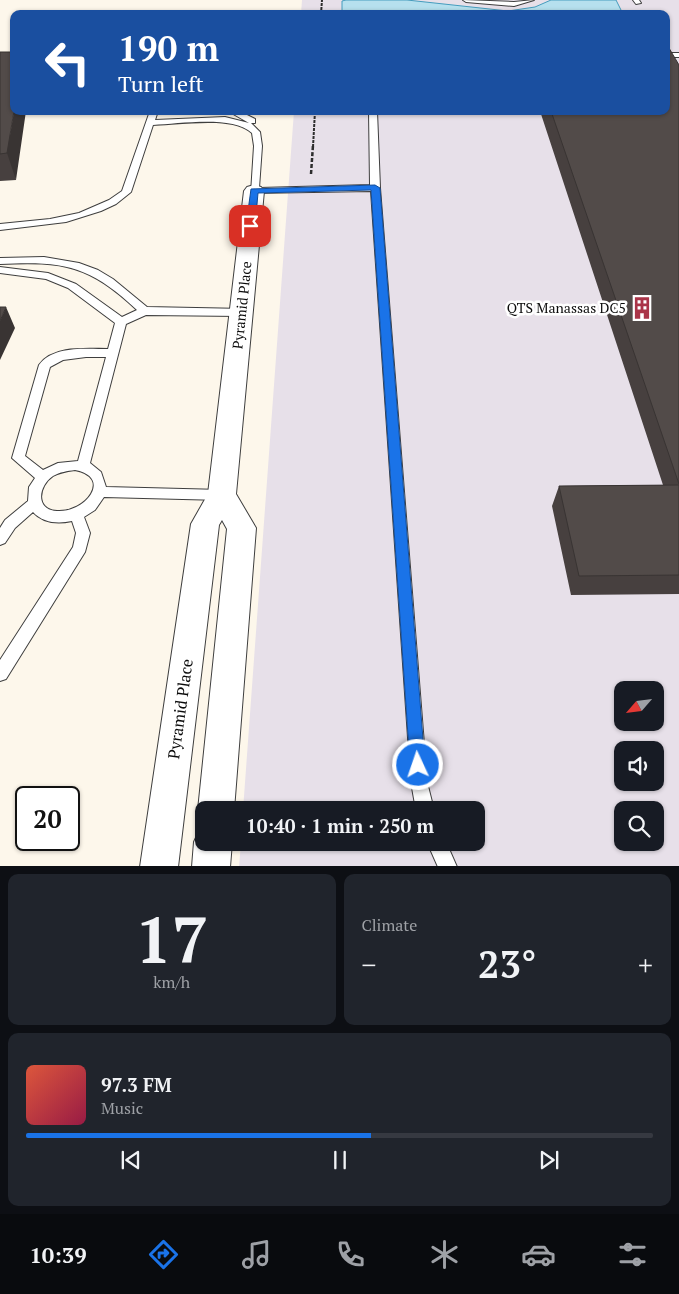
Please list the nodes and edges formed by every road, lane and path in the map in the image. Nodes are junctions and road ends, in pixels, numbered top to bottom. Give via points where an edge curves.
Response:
1 (466, 0) edge
2 (531, 0) edge
3 (153, 115) edge
4 (241, 115) edge
5 (315, 115) edge
6 (374, 115) edge
7 (151, 123) junction
8 (256, 132) junction
9 (375, 188) junction
10 (310, 189) junction
11 (254, 191) junction
12 (0, 227) edge
13 (0, 261) edge
14 (0, 270) edge
15 (144, 311) junction
16 (241, 312) junction
17 (121, 322) junction
18 (113, 353) junction
19 (83, 467) junction
20 (43, 477) junction
21 (100, 492) junction
22 (222, 495) junction
23 (34, 504) junction
24 (76, 515) junction
25 (0, 538) edge
26 (0, 674) edge
27 (217, 801) edge
28 (422, 801) edge
29 (212, 851) edge
30 (440, 851) edge
31 (159, 866) edge
32 (211, 866) edge
33 (448, 866) edge

1 - 2 lane via 514,4
3 - 7 lane
4 - 8 lane via 254,124
5 - 10 path
6 - 9 lane
7 - 8 lane via 225,120 248,125
7 - 12 lane via 126,192 120,198 76,218
8 - 11 lane, Pyramid Place
9 - 10 lane
9 - 28 lane
10 - 11 lane
11 - 16 street, Pyramid Place
13 - 15 lane via 68,261 102,276
14 - 17 lane via 48,276 72,286
15 - 16 lane
15 - 17 lane
16 - 22 street, Pyramid Place
17 - 18 lane
18 - 19 lane
18 - 20 lane via 64,354 52,358 45,365 18,458
19 - 20 lane via 58,468
19 - 21 lane via 99,478
20 - 23 lane via 34,490
21 - 22 lane
21 - 24 lane via 92,505
22 - 27 street via 242,528
22 - 31 street, Pyramid Place via 205,524
23 - 24 lane via 43,514 59,518
23 - 25 lane via 10,524
24 - 26 lane via 83,533 80,548
29 - 32 street
30 - 33 lane

